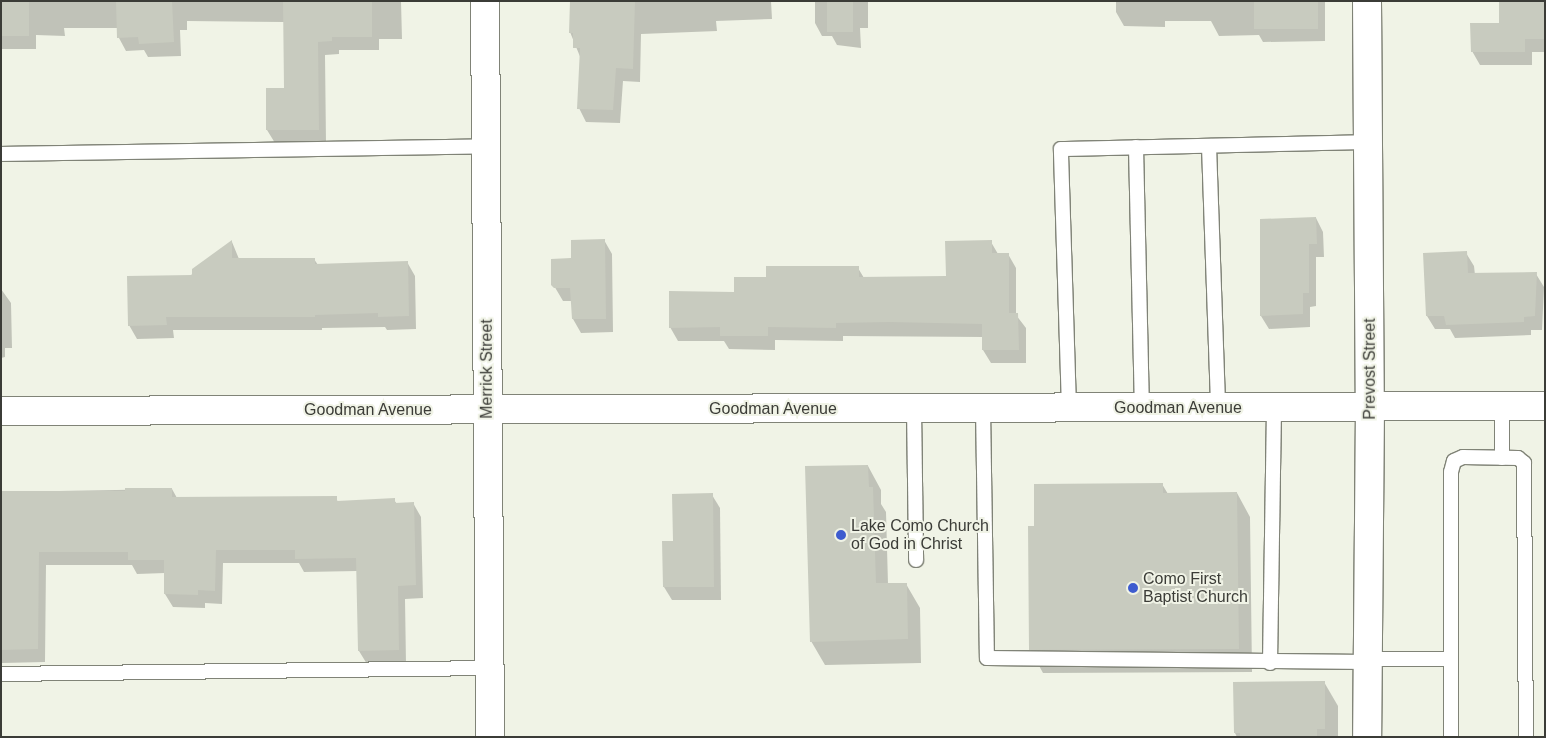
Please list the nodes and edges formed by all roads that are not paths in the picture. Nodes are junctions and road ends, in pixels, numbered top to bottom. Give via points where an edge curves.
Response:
1 (485, 1) edge
2 (1367, 1) edge
3 (1368, 142) junction
4 (486, 146) junction
5 (1209, 146) junction
6 (1136, 147) junction
7 (1, 154) edge
8 (1502, 406) junction
9 (1545, 406) edge
10 (1218, 407) junction
11 (1370, 407) junction
12 (914, 408) junction
13 (983, 408) junction
14 (1069, 408) junction
15 (1142, 408) junction
16 (1274, 408) junction
17 (488, 410) junction
18 (1, 411) edge
19 (1502, 458) junction
20 (916, 560) dead end
21 (1451, 659) junction
22 (1368, 661) junction
23 (1270, 663) junction
24 (489, 668) junction
25 (1, 674) edge
26 (490, 737) edge
27 (1367, 737) edge
28 (1451, 737) edge
29 (1526, 737) edge

1 - 4 street, Merrick Street
2 - 3 street, Prevost Street
3 - 5 lane
3 - 11 street, Prevost Street
4 - 7 lane
4 - 17 street, Merrick Street
5 - 6 lane
5 - 10 lane
6 - 14 lane via 1061,149
6 - 15 lane
8 - 9 street, Goodman Avenue
8 - 11 street, Goodman Avenue
8 - 19 lane
10 - 15 street, Goodman Avenue
10 - 16 street, Goodman Avenue
11 - 16 street, Goodman Avenue
11 - 22 street, Prevost Street
12 - 13 street, Goodman Avenue
12 - 17 street, Goodman Avenue
12 - 20 lane
13 - 14 street, Goodman Avenue
13 - 23 lane via 987,658
14 - 15 street, Goodman Avenue
16 - 23 lane
17 - 18 street, Goodman Avenue
17 - 24 street, Merrick Street
19 - 21 lane via 1463,457 1454,461
19 - 29 lane via 1518,458 1524,463 1526,474
21 - 22 lane
21 - 28 lane
22 - 23 lane
22 - 27 street, Prevost Street
24 - 25 lane
24 - 26 street, Merrick Street

